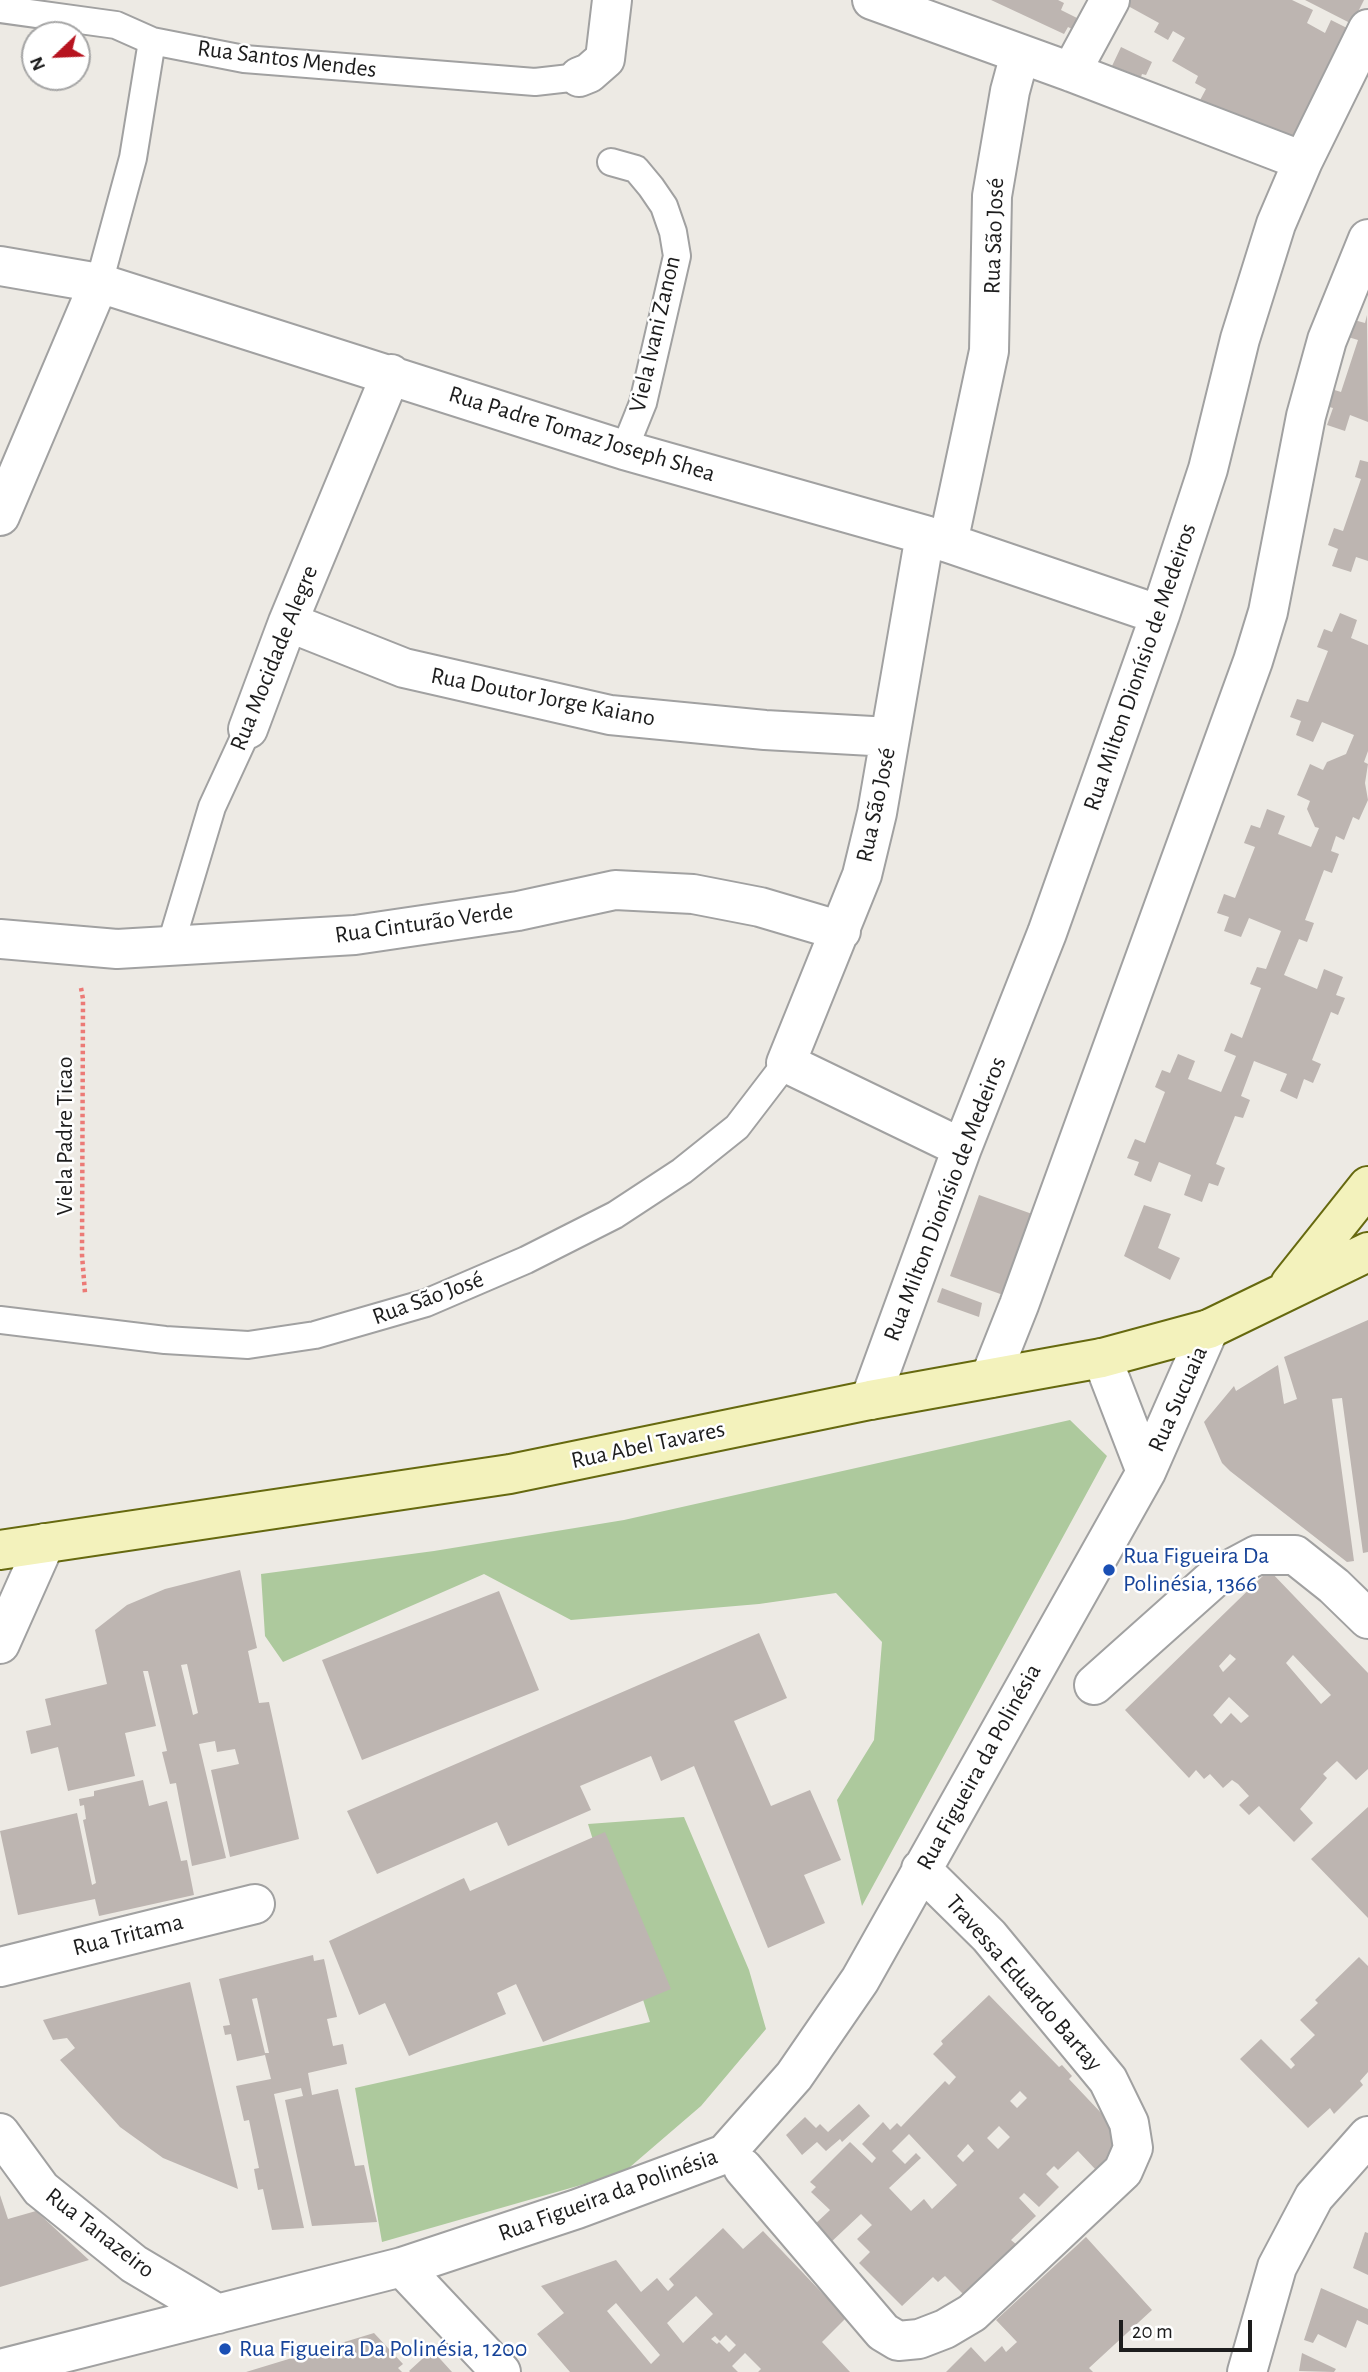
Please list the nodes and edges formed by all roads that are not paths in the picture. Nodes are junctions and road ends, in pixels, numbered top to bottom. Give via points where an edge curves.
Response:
1 (612, 0) edge
2 (872, 0) edge
3 (1110, 0) edge
4 (0, 9) edge
5 (1368, 29) edge
6 (152, 41) junction
7 (1020, 54) junction
8 (1071, 72) junction
9 (579, 77) joint
10 (1303, 161) junction
11 (611, 162) dead end
12 (1368, 239) edge
13 (0, 266) edge
14 (99, 283) junction
15 (391, 374) junction
16 (624, 450) junction
17 (0, 516) edge
18 (937, 539) junction
19 (1160, 615) junction
20 (288, 622) junction
21 (248, 729) joint
22 (890, 737) junction
23 (841, 931) junction
24 (0, 939) edge
25 (170, 947) junction
26 (786, 1063) junction
27 (962, 1148) junction
28 (1368, 1186) edge
29 (1368, 1252) edge
30 (1284, 1291) junction
31 (0, 1320) edge
32 (1209, 1329) junction
33 (1102, 1358) junction
34 (990, 1378) junction
35 (870, 1400) junction
36 (1146, 1472) junction
37 (45, 1543) junction
38 (0, 1550) edge
39 (1368, 1619) edge
40 (0, 1644) edge
41 (1094, 1685) dead end
42 (921, 1869) junction
43 (255, 1904) dead end
44 (0, 1967) edge
45 (0, 2133) edge
46 (1368, 2136) edge
47 (743, 2168) dead end
48 (402, 2267) junction
49 (218, 2314) junction
50 (0, 2369) edge
51 (501, 2372) edge
52 (1247, 2372) edge

1 - 9 street via 605,59
2 - 7 street
3 - 8 street
4 - 6 lane, Rua Santos Mendes via 116,25
5 - 10 street, Rua Milton Dionísio de Medeiros
6 - 9 lane, Rua Santos Mendes via 244,59 535,82
6 - 14 lane via 133,158
7 - 8 street
7 - 18 street, Rua São José via 992,196 989,351
8 - 10 street
10 - 19 street, Rua Milton Dionísio de Medeiros via 1258,279 1208,469
11 - 16 lane, Viela Ivani Zanon via 636,169 651,187 664,206 677,256 643,403
12 - 34 street via 1327,340 1306,416 1268,612 1253,661
13 - 14 street, Rua Padre Tomaz Joseph Shea
14 - 15 street, Rua Padre Tomaz Joseph Shea
14 - 17 street
15 - 16 street, Rua Padre Tomaz Joseph Shea
15 - 20 street, Rua Mocidade Alegre
16 - 18 street, Rua Padre Tomaz Joseph Shea
18 - 19 street, Rua Padre Tomaz Joseph Shea
18 - 22 street, Rua São José
19 - 27 street, Rua Milton Dionísio de Medeiros via 1047,933
20 - 21 street, Rua Mocidade Alegre
20 - 22 street, Rua Doutor Jorge Kaiano via 404,668 610,715
21 - 25 lane, Rua Mocidade Alegre via 212,807
22 - 23 street, Rua São José via 862,875
23 - 25 street, Rua Cinturão Verde via 760,906 693,894 615,890 518,911 355,935
23 - 26 street, Rua São José
24 - 25 street, Rua Cinturão Verde via 71,946
26 - 27 street
26 - 31 lane, Rua São José via 737,1127 682,1171 615,1215 426,1303 315,1335 248,1345
27 - 35 street, Rua Milton Dionísio de Medeiros
28 - 30 street, Rua Abel Tavares
29 - 30 street, Rua Abel Tavares
30 - 32 street, Rua Abel Tavares
32 - 33 street, Rua Abel Tavares
32 - 36 street, Rua Sucuaia
33 - 34 street, Rua Abel Tavares
33 - 36 street, Rua Sucuaia
34 - 35 street, Rua Abel Tavares
35 - 37 street, Rua Abel Tavares via 497,1476
36 - 42 street, Rua Figueira da Polinésia
37 - 38 street, Rua Abel Tavares
37 - 40 street
39 - 41 street via 1295,1555 1257,1556 1214,1578
42 - 47 street, Travessa Eduardo Bartay via 989,1936 1108,2080 1129,2123 1133,2148 1123,2171 972,2313 919,2339 898,2341 883,2332
42 - 48 street, Rua Figueira da Polinésia via 860,1980 794,2076 724,2154
43 - 44 street, Rua Tritama
45 - 49 street, Rua Tanazeiro via 41,2189 134,2264
46 - 52 street via 1314,2196 1277,2267
48 - 49 street, Rua Figueira da Polinésia
48 - 51 street
49 - 50 street, Rua Figueira da Polinésia

